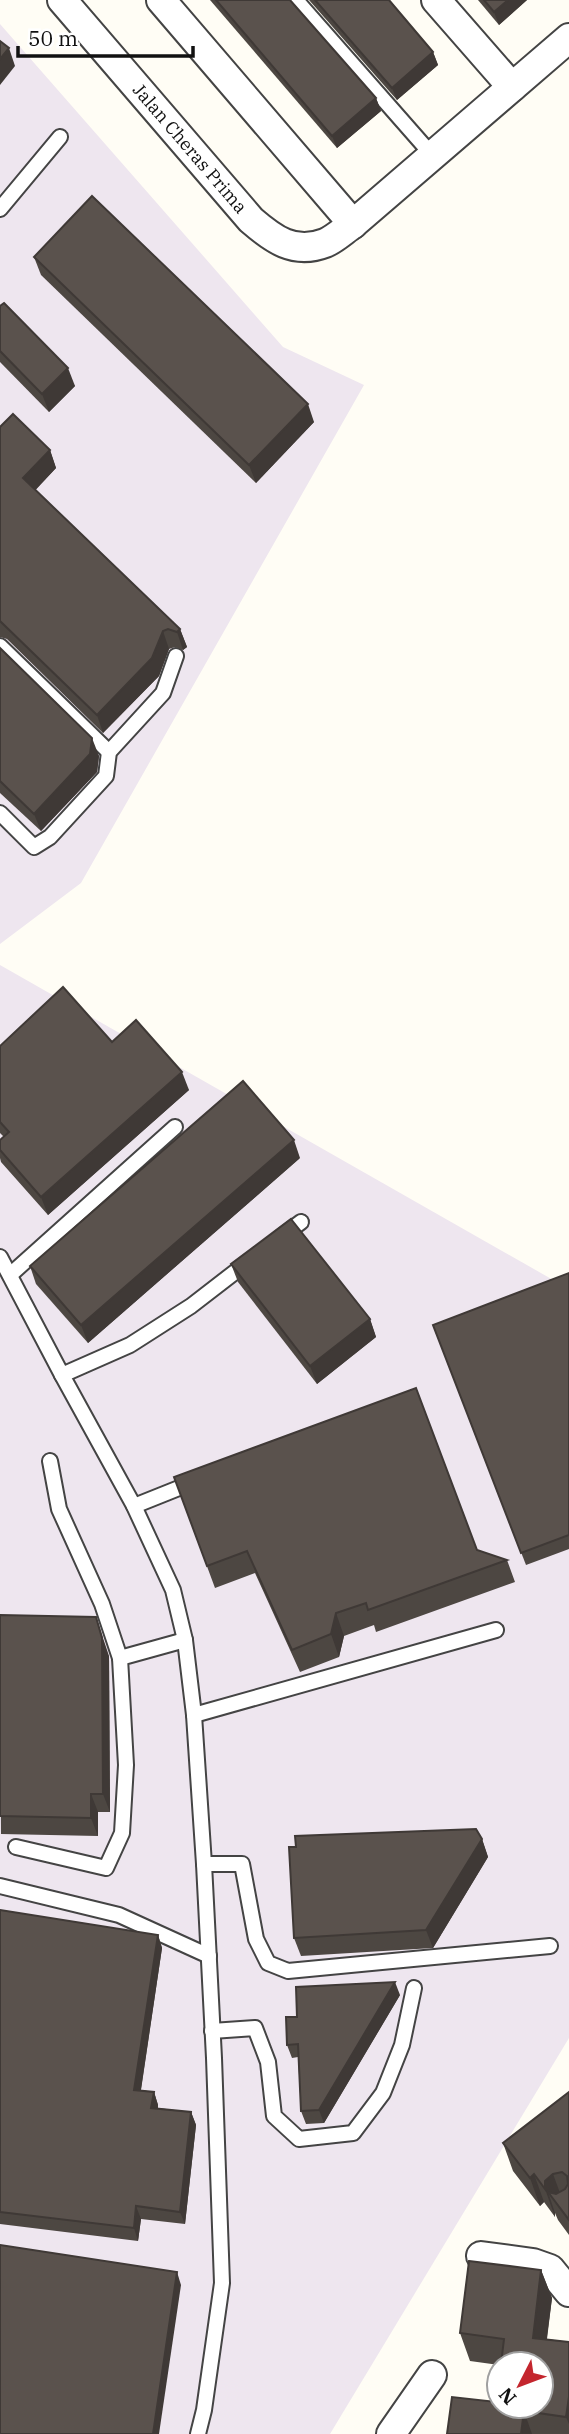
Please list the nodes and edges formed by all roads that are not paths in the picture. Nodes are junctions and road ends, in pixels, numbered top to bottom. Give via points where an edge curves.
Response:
1 (62, 0) edge
2 (161, 0) edge
3 (296, 0) edge
4 (436, 0) edge
5 (569, 38) edge
6 (512, 87) junction
7 (60, 137) dead end
8 (433, 156) junction
9 (0, 209) edge
10 (353, 224) junction
11 (0, 646) edge
12 (176, 656) dead end
13 (109, 752) junction
14 (0, 813) edge
15 (175, 1128) dead end
16 (301, 1222) dead end
17 (0, 1257) edge
18 (10, 1275) junction
19 (62, 1375) junction
20 (50, 1461) dead end
21 (211, 1476) edge
22 (134, 1506) junction
23 (496, 1630) dead end
24 (185, 1640) junction
25 (120, 1658) junction
26 (194, 1715) junction
27 (16, 1847) dead end
28 (204, 1864) junction
29 (0, 1886) edge
30 (550, 1946) dead end
31 (209, 1956) junction
32 (414, 1988) dead end
33 (212, 2031) junction
34 (481, 2256) dead end
35 (569, 2292) edge
36 (432, 2375) dead end
37 (198, 2434) edge
38 (391, 2434) edge

1 - 10 street, Jalan Cheras Prima via 251,220 274,240 302,247 326,243
2 - 10 street
3 - 8 lane
4 - 6 street
5 - 6 street
6 - 8 street
7 - 9 lane
8 - 10 street
11 - 13 lane
12 - 13 lane via 163,692
13 - 14 lane via 106,776 50,837 34,847
15 - 18 lane
16 - 19 lane via 191,1306 130,1345
17 - 18 lane
18 - 19 lane
19 - 22 lane
20 - 25 lane via 59,1509 102,1604
21 - 22 lane
22 - 24 lane via 173,1590
23 - 26 lane
24 - 25 lane
24 - 26 lane
25 - 27 lane via 127,1765 122,1833 106,1868
26 - 28 lane
28 - 30 lane via 242,1864 256,1939 268,1963 288,1971
28 - 31 lane
29 - 31 lane via 119,1915
31 - 33 lane
32 - 33 lane via 402,2045 383,2093 353,2133 299,2139 274,2116 268,2062 255,2028
33 - 37 lane via 222,2283
34 - 35 street via 550,2269
36 - 38 street

